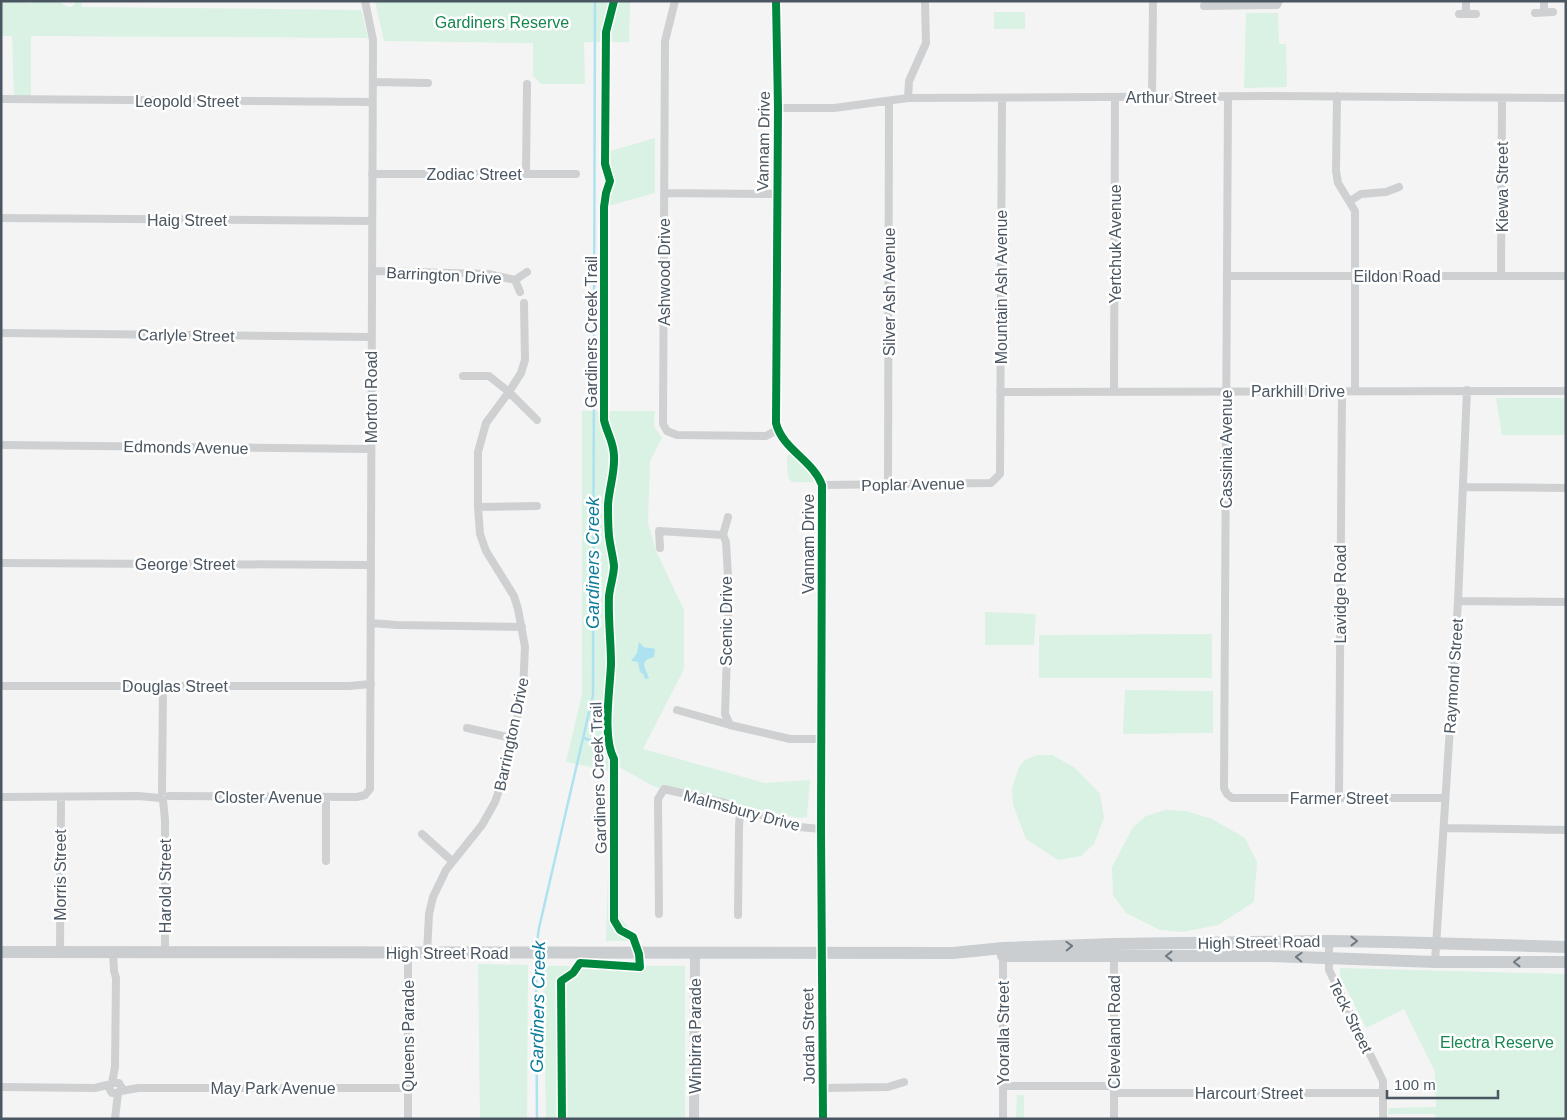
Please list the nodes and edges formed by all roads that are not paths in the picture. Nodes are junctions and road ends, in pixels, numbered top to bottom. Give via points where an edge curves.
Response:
1 (365, 1) edge
2 (675, 1) edge
3 (776, 1) edge
4 (925, 1) edge
5 (1153, 1) edge
6 (1279, 1) edge
7 (1466, 1) edge
8 (1544, 1) edge
9 (1204, 4) edge
10 (1544, 12) junction
11 (1553, 12) dead end
12 (1536, 13) dead end
13 (1476, 14) dead end
14 (1204, 16) dead end
15 (373, 82) junction
16 (428, 84) dead end
17 (527, 84) dead end
18 (1337, 96) junction
19 (1152, 97) junction
20 (1228, 97) junction
21 (908, 98) junction
22 (1115, 98) junction
23 (1502, 98) junction
24 (1566, 98) edge
25 (1, 99) edge
26 (1002, 99) junction
27 (889, 101) junction
28 (372, 102) junction
29 (778, 108) junction
30 (372, 174) junction
31 (526, 174) junction
32 (576, 174) dead end
33 (1399, 187) dead end
34 (664, 193) junction
35 (776, 194) junction
36 (1350, 201) junction
37 (1, 218) edge
38 (372, 221) junction
39 (372, 272) junction
40 (527, 272) dead end
41 (1228, 276) junction
42 (1356, 276) junction
43 (1501, 276) junction
44 (1566, 276) edge
45 (515, 280) junction
46 (520, 292) dead end
47 (524, 303) dead end
48 (1, 333) edge
49 (371, 336) junction
50 (463, 376) dead end
51 (1342, 390) junction
52 (1355, 390) junction
53 (1467, 390) junction
54 (1114, 391) junction
55 (1227, 391) junction
56 (1566, 391) edge
57 (509, 392) junction
58 (1000, 392) junction
59 (537, 420) dead end
60 (777, 430) junction
61 (1, 446) edge
62 (370, 449) junction
63 (1000, 474) joint
64 (888, 484) junction
65 (822, 485) junction
66 (1463, 488) junction
67 (1566, 488) edge
68 (478, 506) junction
69 (537, 506) dead end
70 (728, 518) dead end
71 (723, 535) junction
72 (660, 548) dead end
73 (1, 563) edge
74 (370, 565) junction
75 (1458, 601) junction
76 (1566, 602) edge
77 (521, 624) junction
78 (371, 625) junction
79 (1, 686) edge
80 (163, 686) junction
81 (370, 686) junction
82 (677, 710) dead end
83 (730, 726) junction
84 (467, 728) dead end
85 (512, 738) junction
86 (821, 738) junction
87 (367, 793) joint
88 (1, 797) edge
89 (61, 797) junction
90 (164, 797) junction
91 (326, 797) junction
92 (1232, 798) joint
93 (1339, 798) junction
94 (1445, 798) junction
95 (740, 812) junction
96 (1444, 828) junction
97 (821, 829) junction
98 (1566, 830) edge
99 (422, 834) dead end
100 (326, 861) dead end
101 (452, 861) junction
102 (659, 914) dead end
103 (738, 915) dead end
104 (1329, 941) junction
105 (1436, 943) junction
106 (1566, 947) edge
107 (1114, 950) junction
108 (1, 952) edge
109 (60, 952) junction
110 (116, 952) junction
111 (165, 952) junction
112 (1003, 952) junction
113 (408, 953) junction
114 (427, 953) junction
115 (821, 953) junction
116 (695, 954) junction
117 (1329, 958) junction
118 (1435, 962) junction
119 (1566, 962) edge
120 (904, 1082) dead end
121 (1003, 1086) junction
122 (1, 1087) edge
123 (115, 1088) junction
124 (408, 1088) junction
125 (822, 1088) junction
126 (1114, 1089) junction
127 (1383, 1093) junction
128 (115, 1115) edge
129 (408, 1119) edge
130 (694, 1119) edge
131 (822, 1119) edge
132 (1003, 1119) edge
133 (1114, 1119) edge
134 (1383, 1119) edge

1 - 15 street, Morton Road via 373,40
2 - 34 street, Ashwood Drive via 665,41
3 - 29 street, Vannam Drive
4 - 21 street via 926,43 909,81
5 - 19 street
6 - 9 street via 1277,5 1261,6
7 - 13 street via 1462,14
8 - 10 street
9 - 14 street
10 - 11 street
10 - 12 street
15 - 16 street
15 - 28 street, Morton Road
17 - 31 street
18 - 20 street, Arthur Street
18 - 23 street, Arthur Street
18 - 36 street via 1336,171 1338,183
19 - 20 street, Arthur Street
19 - 22 street, Arthur Street
20 - 41 street, Cassinia Avenue
21 - 26 street, Arthur Street
21 - 27 street, Arthur Street
22 - 26 street, Arthur Street
22 - 54 street, Yertchuk Avenue
23 - 24 street, Arthur Street
23 - 43 street, Kiewa Street
25 - 28 street, Leopold Street
26 - 58 street, Mountain Ash Avenue
27 - 29 street, Arthur Street via 834,108
27 - 64 street, Silver Ash Avenue
28 - 30 street, Morton Road
29 - 35 street, Vannam Drive
30 - 31 street, Zodiac Street
30 - 38 street, Morton Road
31 - 32 street, Zodiac Street
33 - 36 street via 1386,192 1361,194
34 - 35 street
34 - 60 street, Ashwood Drive via 663,424 667,431 677,435 766,436
35 - 60 street, Vannam Drive
36 - 42 street via 1355,211
37 - 38 street, Haig Street
38 - 39 street, Morton Road
39 - 45 street, Barrington Drive via 488,274
39 - 49 street, Morton Road
40 - 45 street, Barrington Drive
41 - 42 street, Eildon Road
41 - 55 street, Cassinia Avenue
42 - 43 street, Eildon Road
42 - 52 street
43 - 44 street, Eildon Road
45 - 46 street, Barrington Drive
47 - 57 street, Barrington Drive via 525,360
48 - 49 street, Carlyle Street
49 - 62 street, Morton Road
50 - 57 street via 489,376
51 - 52 street, Parkhill Drive
51 - 55 street, Parkhill Drive
51 - 93 street, Lavidge Road
52 - 53 street, Parkhill Drive
53 - 56 street, Parkhill Drive
53 - 66 street, Raymond Street
54 - 55 street, Parkhill Drive
54 - 58 street, Parkhill Drive
55 - 92 street, Cassinia Avenue via 1224,788
57 - 59 street
57 - 68 street, Barrington Drive via 486,423 478,452
58 - 63 street, Mountain Ash Avenue
60 - 65 street, Vannam Drive via 816,473
61 - 62 street, Edmonds Avenue
62 - 74 street, Morton Road
63 - 64 street, Poplar Avenue via 991,483
64 - 65 street, Poplar Avenue
65 - 86 street, Vannam Drive
66 - 67 street
66 - 75 street, Raymond Street
68 - 69 street
68 - 77 street, Barrington Drive via 480,534 486,551 514,596
70 - 71 street, Scenic Drive
71 - 72 street via 659,531
71 - 83 street, Scenic Drive via 728,592 725,714
73 - 74 street, George Street
74 - 78 street, Morton Road
75 - 76 street
75 - 94 street, Raymond Street
77 - 78 street via 508,628
77 - 85 street, Barrington Drive via 525,647 524,674
78 - 81 street, Morton Road
79 - 80 street, Douglas Street
80 - 81 street, Douglas Street
80 - 90 street, Harold Street
81 - 87 street, Morton Road via 370,783
82 - 83 street
83 - 86 street via 790,739
84 - 85 street
85 - 101 street, Barrington Drive via 495,802 482,825
86 - 97 street, Vannam Drive
87 - 91 street, Closter Avenue via 356,797
88 - 89 street, Closter Avenue
89 - 90 street, Closter Avenue
89 - 109 street, Morris Street
90 - 91 street, Closter Avenue
90 - 111 street, Harold Street
91 - 100 street
92 - 93 street, Farmer Street
93 - 94 street, Farmer Street
94 - 96 street, Raymond Street
95 - 97 street, Malmsbury Drive via 799,827
95 - 102 street, Malmsbury Drive via 725,803 664,789 658,799
95 - 103 street
96 - 98 street
96 - 105 street, Raymond Street
97 - 115 street, Vannam Drive
99 - 101 street
101 - 114 street, Barrington Drive via 431,905
104 -> 105 main road, High Street Road
104 - 107 main road, High Street Road
104 - 117 street, Teck Street
105 - 106 main road, High Street Road
105 - 118 street, Raymond Street
107 - 112 main road, High Street Road
117 -> 107 main road, High Street Road
107 - 126 street, Cleveland Road
108 - 109 main road, High Street Road
109 - 110 main road, High Street Road
110 - 111 main road, High Street Road
110 - 123 street
111 - 113 main road, High Street Road
112 - 115 main road, High Street Road
112 - 121 street, Yooralla Street
113 - 114 main road, High Street Road
113 - 124 street, Queens Parade
114 - 116 main road, High Street Road
115 - 116 main road, High Street Road
115 - 125 street, Jordan Street
116 - 130 street, Winbirra Parade
117 - 118 main road, High Street Road
117 - 127 street, Teck Street via 1329,970 1383,1082
119 -> 118 main road, High Street Road
120 - 125 street via 888,1087
121 - 126 street, Harcourt Street
121 - 132 street, Yooralla Street
122 - 123 street, May Park Avenue
123 - 124 street, May Park Avenue
123 - 128 street
124 - 129 street, Queens Parade
125 - 131 street, Jordan Street
126 - 127 street, Harcourt Street
126 - 133 street, Cleveland Road
127 - 134 street, Teck Street

